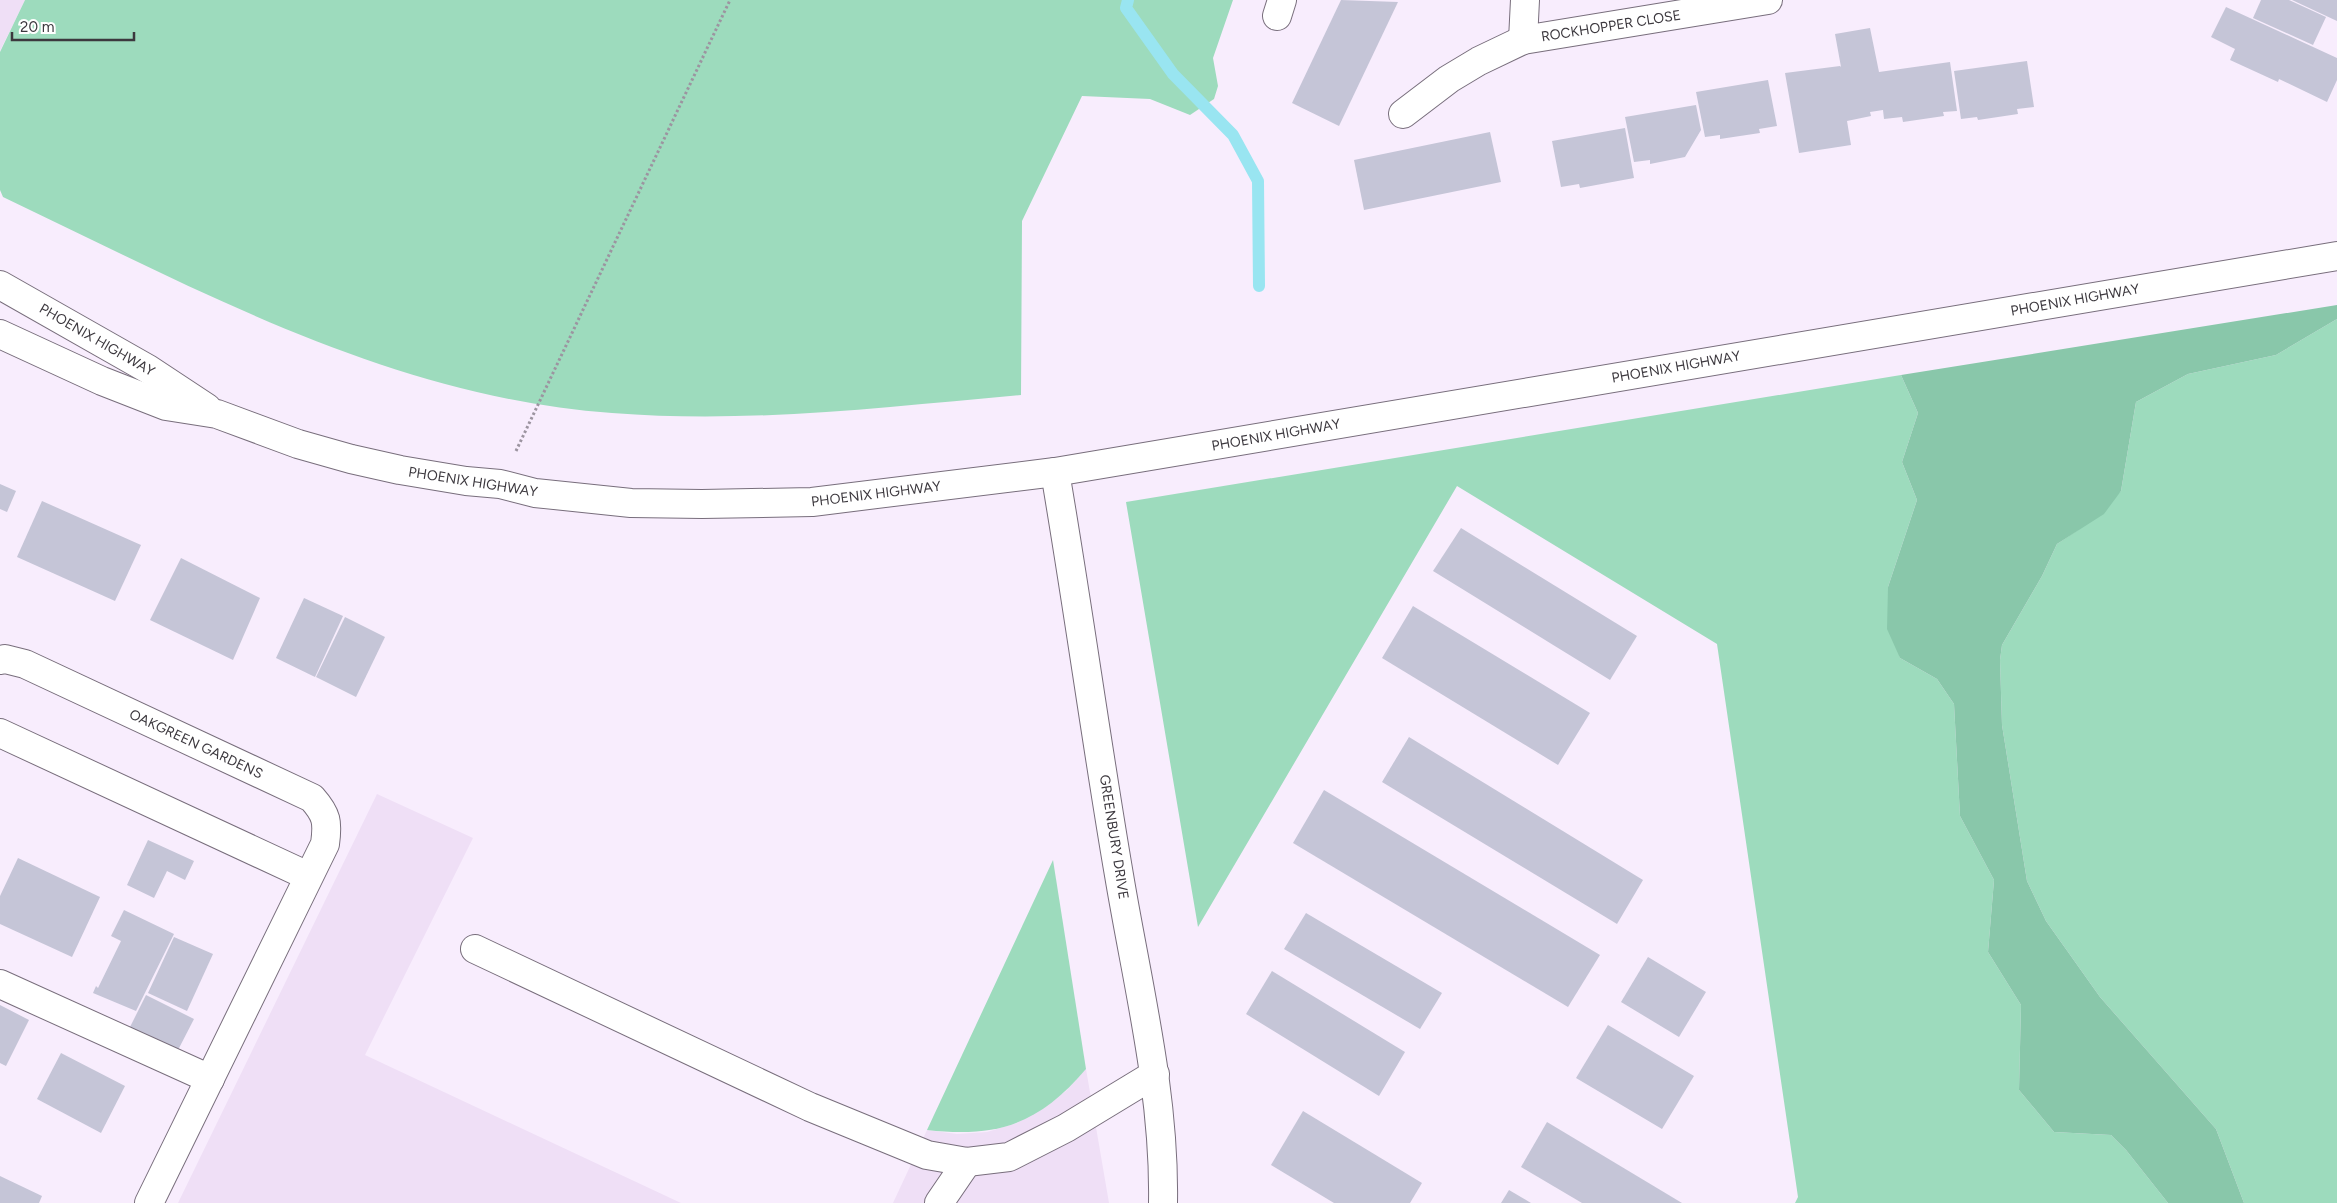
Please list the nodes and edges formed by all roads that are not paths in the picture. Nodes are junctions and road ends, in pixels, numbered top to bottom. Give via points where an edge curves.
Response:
1 (1525, 0) edge
2 (1768, 0) edge
3 (1523, 40) junction
4 (1403, 114) dead end
5 (2337, 256) edge
6 (0, 285) edge
7 (0, 334) edge
8 (217, 414) junction
9 (1055, 472) junction
10 (0, 660) edge
11 (0, 733) edge
12 (308, 876) junction
13 (474, 949) dead end
14 (0, 984) edge
15 (1154, 1074) junction
16 (210, 1079) junction
17 (967, 1162) junction
18 (149, 1203) edge
19 (939, 1203) edge
20 (1163, 1203) edge

1 - 3 main road, ROCKHOPPER CLOSE
2 - 3 main road, ROCKHOPPER CLOSE
3 - 4 main road via 1449,79
5 - 9 main road, PHOENIX HIGHWAY
6 - 8 main road, PHOENIX HIGHWAY via 148,369
7 - 8 main road, PHOENIX HIGHWAY via 102,381 166,406
8 - 9 main road, PHOENIX HIGHWAY via 298,444 351,459 535,493 631,502 802,502
9 - 15 main road, GREENBURY DRIVE
10 - 12 main road, OAKGREEN GARDENS via 25,664 312,798 323,811 327,826 325,844
11 - 12 main road
12 - 16 main road, OAKGREEN GARDENS
13 - 17 main road via 810,1107 927,1155
14 - 16 main road
15 - 17 main road via 1066,1128 1009,1157
15 - 20 main road, GREENBURY DRIVE
16 - 18 main road, OAKGREEN GARDENS
17 - 19 main road

